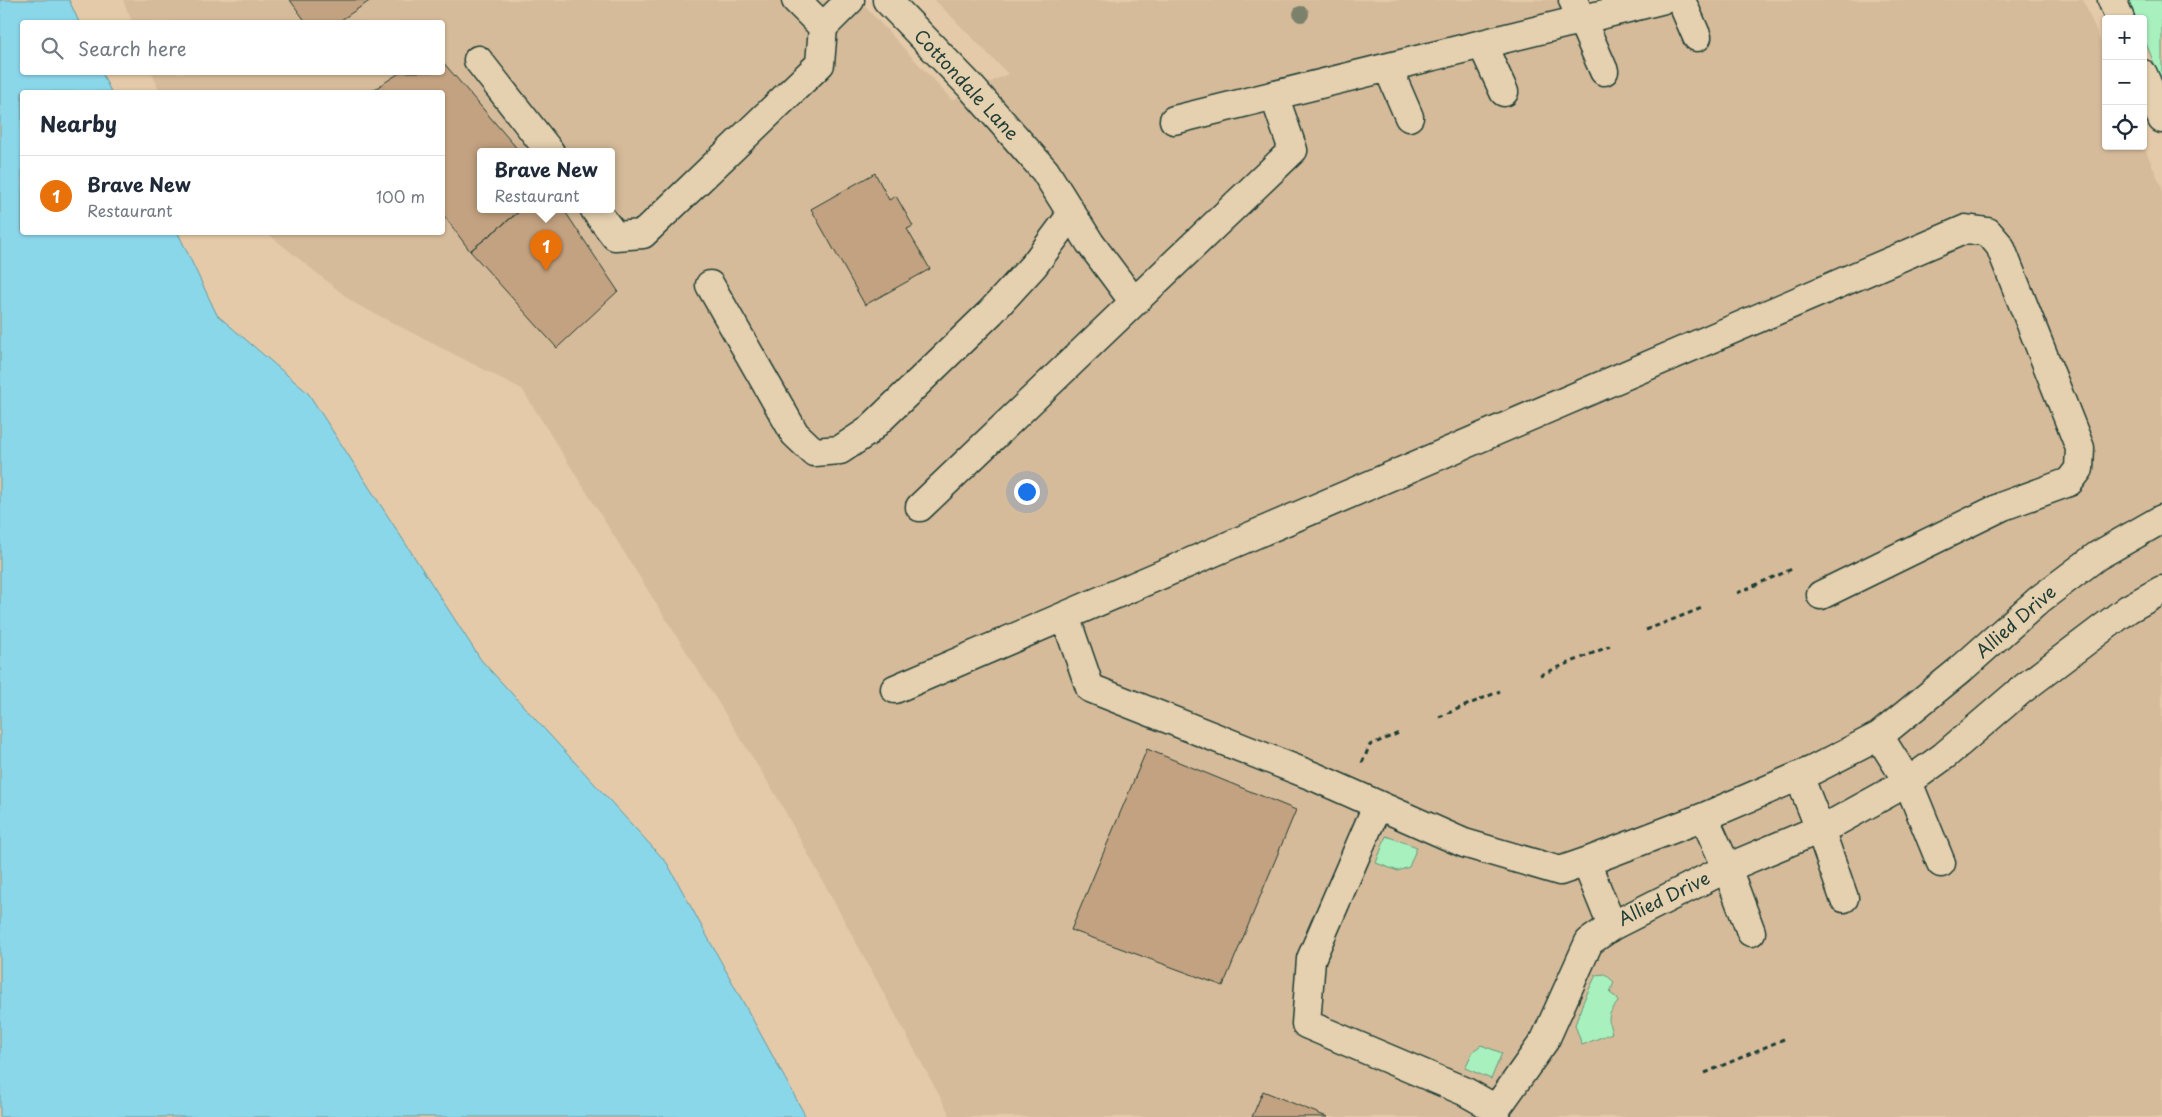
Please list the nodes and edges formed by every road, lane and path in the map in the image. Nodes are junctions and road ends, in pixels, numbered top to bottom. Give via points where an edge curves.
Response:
1 (796, 0) edge
2 (850, 0) edge
3 (887, 0) edge
4 (1661, 0) edge
5 (1681, 0) edge
6 (2112, 0) edge
7 (1577, 10) edge
8 (2118, 15) edge
9 (823, 27) junction
10 (1697, 37) dead end
11 (1482, 44) junction
12 (478, 60) dead end
13 (1388, 68) junction
14 (1604, 71) dead end
15 (2147, 83) edge
16 (1504, 92) dead end
17 (1274, 95) junction
18 (1409, 117) dead end
19 (2162, 119) edge
20 (1174, 120) dead end
21 (547, 148) edge
22 (597, 213) edge
23 (1072, 214) junction
24 (710, 285) dead end
25 (1134, 302) junction
26 (920, 507) dead end
27 (2162, 519) edge
28 (1792, 569) dead end
29 (2162, 590) edge
30 (1737, 593) dead end
31 (1821, 595) dead end
32 (1702, 608) dead end
33 (1065, 616) junction
34 (1646, 630) dead end
35 (1610, 646) dead end
36 (1540, 676) dead end
37 (895, 689) dead end
38 (1500, 691) dead end
39 (1439, 717) dead end
40 (1400, 733) dead end
41 (1879, 736) junction
42 (1358, 771) dead end
43 (1799, 776) junction
44 (1908, 782) junction
45 (1377, 806) junction
46 (1704, 817) junction
47 (1820, 829) junction
48 (1586, 862) junction
49 (1941, 863) dead end
50 (1727, 868) junction
51 (1844, 898) dead end
52 (1612, 926) junction
53 (1751, 932) dead end
54 (1784, 1039) dead end
55 (1705, 1073) dead end
56 (1495, 1113) edge

1 - 9 street
2 - 9 street
3 - 23 street, Cottondale Lane via 970,86 1045,171
4 - 7 street
5 - 10 street
6 - 8 street
7 - 11 street
7 - 14 street
9 - 22 street via 820,64 643,234 615,236
11 - 13 street
11 - 16 street
12 - 21 street
13 - 17 street
13 - 18 street
15 - 19 street
17 - 20 street
17 - 25 street via 1293,150
23 - 24 street via 1034,265 991,312 867,432 840,450 814,452 795,434
23 - 25 street, Cottondale Lane
25 - 26 street
27 - 41 street, Allied Drive via 2097,556 2040,599
28 - 30 path
29 - 44 street, Allied Drive via 2128,609
31 - 33 street via 2003,506 2069,482 2079,469 2080,448 2000,246 1988,232 1966,229 1958,232
32 - 34 path
33 - 37 street
33 - 45 street via 1090,688 1315,777
35 - 36 path
38 - 39 path
40 - 42 path via 1370,745
41 - 43 street, Allied Drive
41 - 44 street
43 - 46 street, Allied Drive
43 - 47 street
44 - 47 street, Allied Drive
44 - 49 street
45 - 48 street via 1464,843 1560,871
45 - 56 street via 1311,959 1306,1024 1464,1091
46 - 48 street, Allied Drive
46 - 50 street, Allied Drive
47 - 50 street, Allied Drive
47 - 51 street
48 - 52 street, Allied Drive
50 - 52 street, Allied Drive
50 - 53 street
52 - 56 street via 1590,942 1545,1040
54 - 55 path

